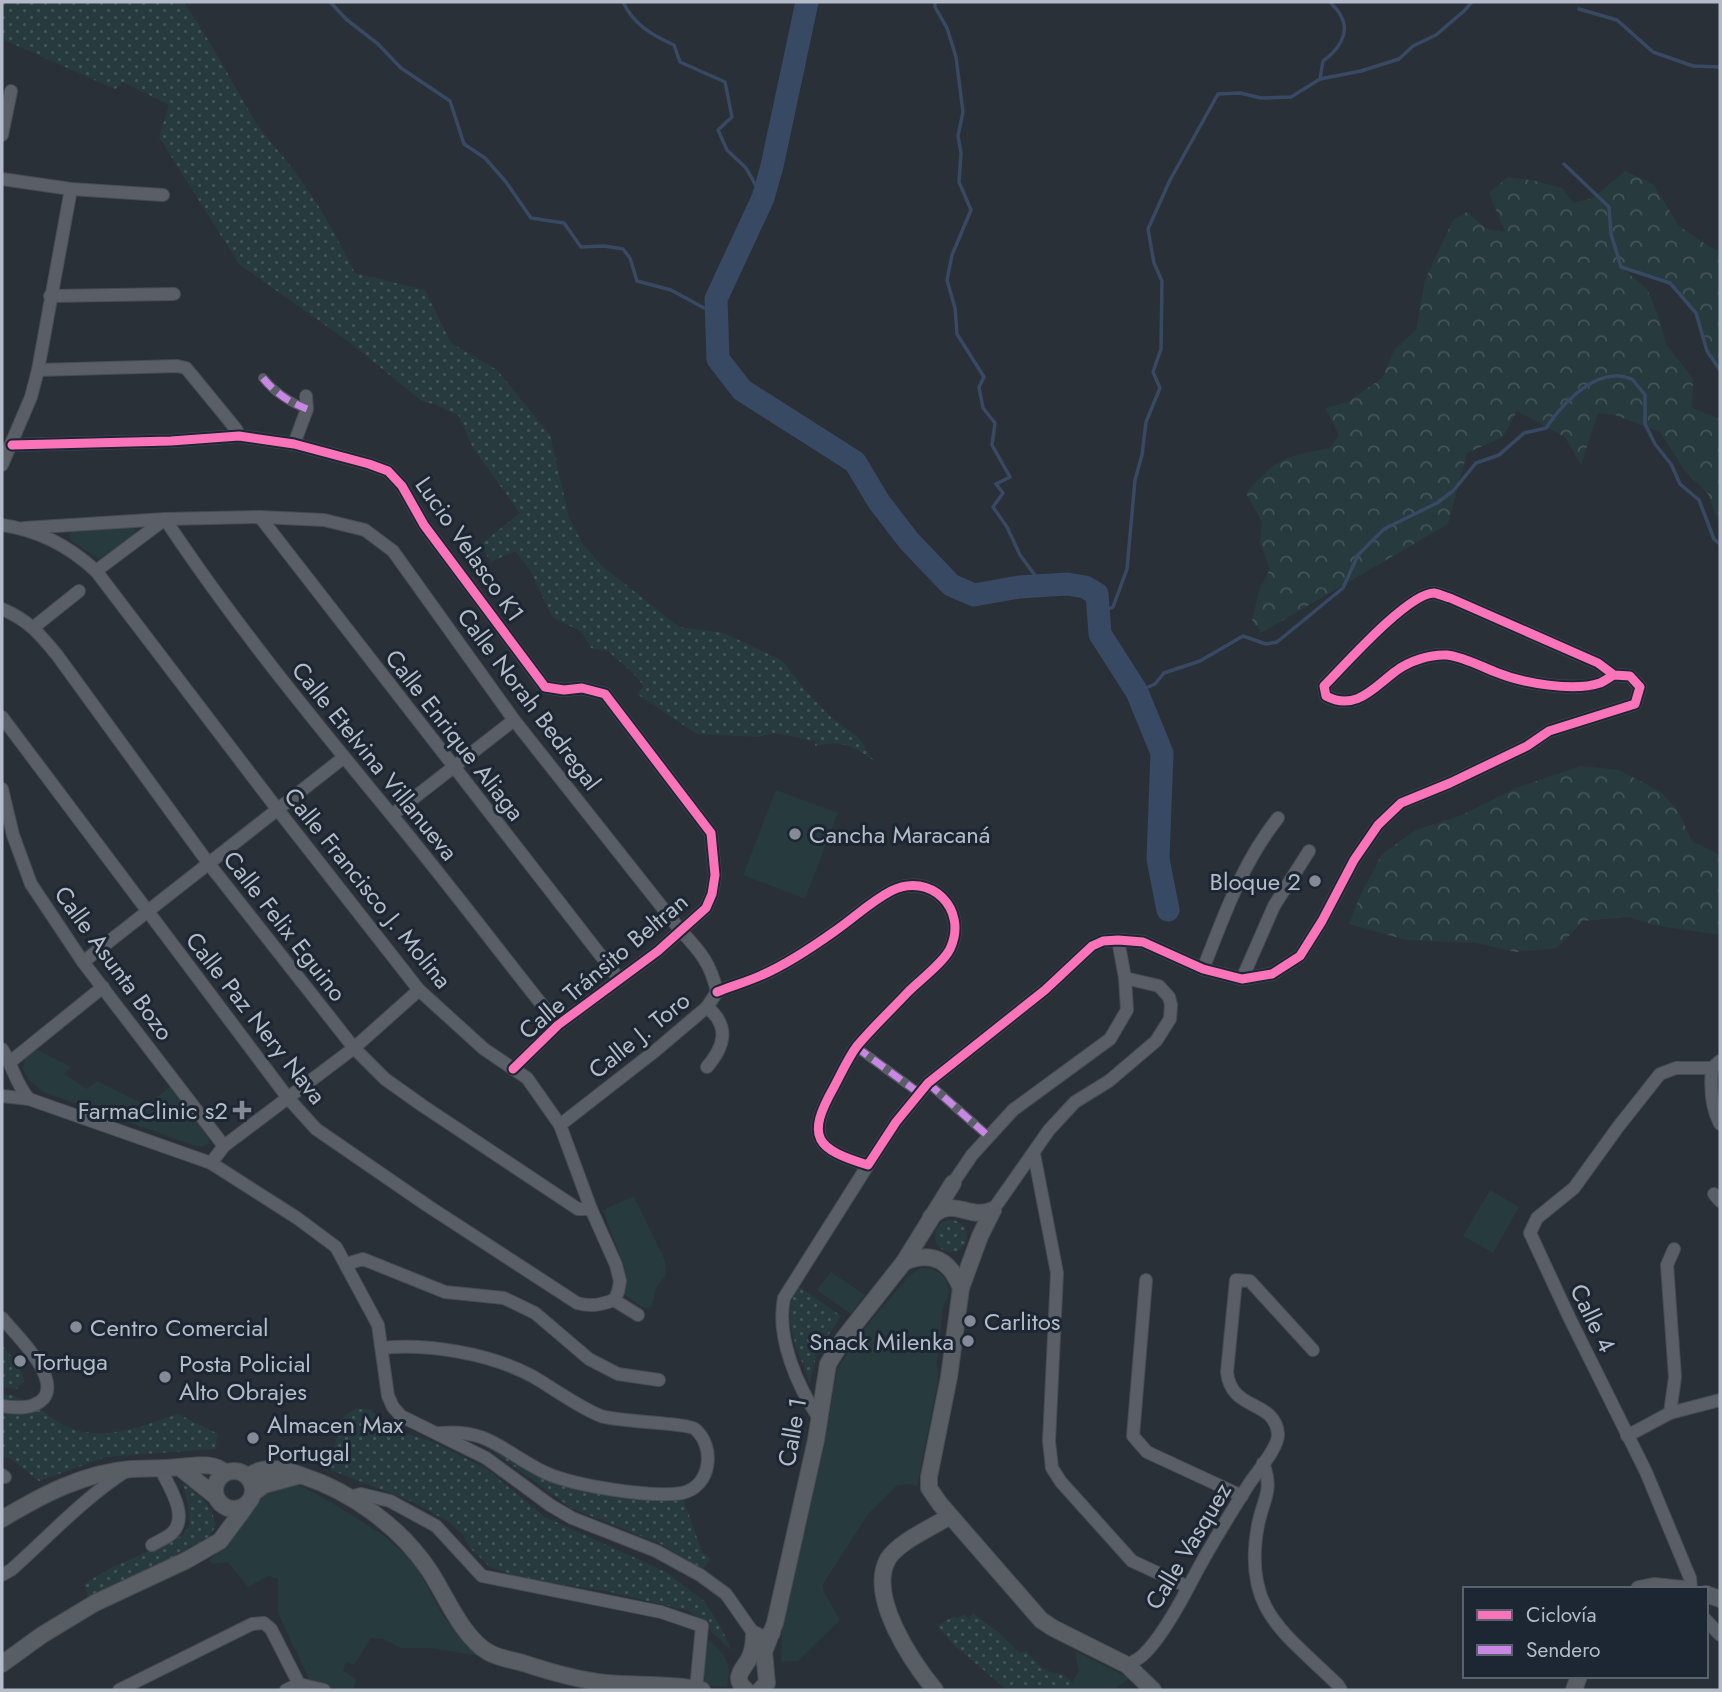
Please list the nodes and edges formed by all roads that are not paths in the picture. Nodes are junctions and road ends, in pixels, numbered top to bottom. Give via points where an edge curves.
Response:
1 (11, 91) dead end
2 (2, 135) edge
3 (2, 179) edge
4 (71, 189) junction
5 (163, 195) dead end
6 (174, 294) dead end
7 (50, 296) junction
8 (38, 370) junction
9 (262, 378) dead end
10 (306, 403) joint
11 (239, 436) junction
12 (294, 444) junction
13 (12, 445) junction
14 (2, 465) edge
15 (260, 517) junction
16 (165, 519) junction
17 (2, 525) edge
18 (24, 528) junction
19 (96, 571) junction
20 (79, 591) dead end
21 (2, 609) edge
22 (34, 627) junction
23 (1614, 675) junction
24 (545, 687) joint
25 (2, 717) edge
26 (514, 720) junction
27 (343, 758) junction
28 (453, 767) junction
29 (2, 789) edge
30 (278, 810) junction
31 (392, 815) junction
32 (1278, 818) dead end
33 (1309, 851) dead end
34 (209, 864) junction
35 (149, 913) junction
36 (681, 931) junction
37 (1118, 940) junction
38 (83, 962) junction
39 (1203, 969) junction
40 (1125, 978) junction
41 (619, 979) junction
42 (1242, 979) junction
43 (103, 987) junction
44 (419, 990) junction
45 (717, 992) junction
46 (707, 1007) junction
47 (558, 1025) junction
48 (856, 1047) junction
49 (354, 1048) junction
50 (2, 1049) edge
51 (10, 1062) junction
52 (1716, 1064) edge
53 (707, 1067) dead end
54 (513, 1069) junction
55 (923, 1088) junction
56 (2, 1096) edge
57 (288, 1098) junction
58 (29, 1100) junction
59 (1720, 1124) edge
60 (560, 1125) junction
61 (988, 1136) junction
62 (224, 1146) junction
63 (1034, 1154) junction
64 (211, 1163) junction
65 (868, 1165) junction
66 (953, 1183) junction
67 (591, 1209) junction
68 (993, 1210) junction
69 (966, 1211) junction
70 (928, 1223) junction
71 (981, 1236) junction
72 (1674, 1249) dead end
73 (975, 1254) junction
74 (942, 1261) junction
75 (904, 1262) junction
76 (346, 1264) junction
77 (1146, 1280) dead end
78 (961, 1288) junction
79 (614, 1300) junction
80 (638, 1315) dead end
81 (2, 1318) edge
82 (382, 1348) junction
83 (1313, 1350) dead end
84 (659, 1380) dead end
85 (1720, 1400) edge
86 (2, 1406) edge
87 (1671, 1413) junction
88 (819, 1418) junction
89 (440, 1433) junction
90 (1627, 1436) junction
91 (1263, 1463) junction
92 (179, 1467) junction
93 (160, 1468) junction
94 (129, 1469) junction
95 (225, 1473) junction
96 (303, 1475) junction
97 (247, 1476) junction
98 (1242, 1496) junction
99 (350, 1497) junction
100 (249, 1499) junction
101 (218, 1500) junction
102 (950, 1516) junction
103 (2, 1519) edge
104 (152, 1545) dead end
105 (211, 1547) junction
106 (2, 1575) edge
107 (1188, 1587) junction
108 (1691, 1587) edge
109 (1708, 1622) edge
110 (773, 1628) junction
111 (754, 1634) junction
112 (1720, 1635) edge
113 (2, 1664) edge
114 (744, 1665) junction
115 (1127, 1665) junction
116 (765, 1668) junction
117 (602, 1686) edge
118 (299, 1687) edge
119 (739, 1689) edge
120 (119, 1690) edge
121 (286, 1690) edge
122 (324, 1690) edge
123 (699, 1690) edge
124 (760, 1690) edge
125 (936, 1690) edge
126 (1153, 1690) edge
127 (1341, 1690) edge

1 - 2 street
3 - 4 street
4 - 5 street
4 - 7 street
6 - 7 street
7 - 8 street
8 - 11 street via 186,368
8 - 13 street
9 - 10 street via 292,404
10 - 12 street
11 - 12 street, Lucio Velasco K1
11 - 13 street, Lucio Velasco K1
12 - 24 street, Lucio Velasco K1 via 388,471
13 - 14 street
15 - 16 street, Calle Norah Bedregal
15 - 26 street, Calle Norah Bedregal via 324,520 365,530 393,551
15 - 28 street, Calle Enrique Aliaga
16 - 18 street, Calle Norah Bedregal
16 - 19 street
16 - 27 street, Calle Etelvina Villanueva via 204,579
17 - 18 street, Calle Francisco J. Molina
18 - 19 street, Calle Francisco J. Molina via 64,545
19 - 30 street, Calle Francisco J. Molina
20 - 22 street
21 - 22 street, Calle Felix Eguino
22 - 34 street, Calle Felix Eguino
23 - 23 street via 1600,683 1547,685 1448,655 1398,669 1370,694 1353,700 1335,701 1326,696 1324,687 1401,609 1435,593 1598,663
23 - 42 street via 1630,676 1640,687 1634,704 1549,731 1527,746 1401,803 1378,825 1354,860 1300,956 1272,974
24 - 36 street, Calle Tránsito Beltran via 604,694 711,833 715,860 712,894 706,908
25 - 35 street, Calle Paz Nery Nava
26 - 28 street
26 - 36 street, Calle Norah Bedregal
27 - 30 street
27 - 31 street, Calle Etelvina Villanueva
28 - 31 street
28 - 41 street, Calle Enrique Aliaga
29 - 38 street, Calle Asunta Bozo via 30,884
30 - 34 street
30 - 44 street, Calle Francisco J. Molina
31 - 47 street, Calle Etelvina Villanueva
32 - 39 street via 1234,889
33 - 42 street via 1274,906
34 - 35 street
34 - 49 street, Calle Felix Eguino
35 - 38 street
35 - 57 street, Calle Paz Nery Nava
36 - 41 street, Calle Tránsito Beltran
36 - 45 street, Calle J. Toro via 713,972
37 - 39 street via 1143,942
37 - 40 street
37 - 55 street via 1092,946
38 - 43 street, Calle Asunta Bozo
39 - 42 street
40 - 61 street via 1127,1010 1110,1039 1013,1110
40 - 63 street via 1159,986 1169,997 1170,1019 1147,1049 1075,1102
41 - 47 street, Calle Tránsito Beltran
43 - 51 street
43 - 62 street, Calle Asunta Bozo
44 - 49 street
44 - 54 street, Calle Francisco J. Molina
45 - 46 street, Calle J. Toro
45 - 48 street via 763,975 898,887 920,886 942,895 956,929 949,952
46 - 53 street via 721,1022 722,1037
46 - 60 street, Calle J. Toro
47 - 54 street, Calle Tránsito Beltran
48 - 55 street
48 - 65 street via 822,1108 817,1128 835,1154
49 - 57 street
49 - 67 street, Calle Felix Eguino via 423,1107 579,1209
50 - 51 street
51 - 58 street
52 - 59 street via 1710,1086
52 - 90 street, Calle 4 via 1660,1074 1574,1188 1537,1218 1530,1233
54 - 60 street, Calle Francisco J. Molina via 527,1078
55 - 61 street
55 - 65 street
56 - 58 street
57 - 62 street
57 - 79 street, Calle Paz Nery Nava via 316,1129 577,1303 600,1306
58 - 64 street
60 - 67 street, Calle Francisco J. Molina
61 - 66 street
62 - 64 street
63 - 68 street
63 - 107 street via 1057,1273 1049,1441 1052,1468 1132,1561
64 - 76 street via 336,1247
65 - 88 street via 784,1298 782,1325 788,1352
66 - 69 main road via 955,1198
66 - 70 main road, Calle 1
67 - 79 street, Calle Francisco J. Molina via 616,1265 620,1281
68 - 69 main road via 984,1214
68 - 71 main road
69 - 70 main road via 944,1209
69 - 71 main road via 976,1219
70 - 74 main road via 926,1245
70 - 75 main road, Calle 1
71 - 73 main road
72 - 87 street via 1667,1265 1675,1377
73 - 74 main road via 966,1260
73 - 78 main road
74 - 75 main road via 927,1257
74 - 78 main road
75 - 88 main road, Calle 1 via 833,1355
76 - 82 street via 378,1325
76 - 84 street via 363,1259 445,1292 504,1298 535,1313 589,1359 618,1374
77 - 98 street via 1133,1436 1147,1452
78 - 102 main road via 929,1477 929,1488
79 - 80 street
81 - 86 street via 33,1354 48,1385 39,1402 24,1408
82 - 89 street via 393,1407 401,1416
82 - 89 street via 428,1348 486,1357 528,1374 600,1416 694,1428 709,1458 696,1486 671,1494 587,1485 549,1474 480,1435
83 - 91 street, Calle Vasquez via 1250,1281 1236,1280 1228,1382 1232,1391 1272,1418 1278,1430 1278,1442
85 - 87 street
87 - 90 street
88 - 110 main road, Calle 1
89 - 111 street via 572,1518 656,1551 700,1575 726,1594
90 - 108 street, Calle 4
91 - 98 street, Calle Vasquez
91 - 127 street via 1269,1487 1255,1556 1260,1598 1287,1636
92 - 93 main road
92 - 95 main road via 210,1465
92 - 101 main road
93 - 94 main road
93 - 104 street via 178,1505 178,1521 173,1532
94 - 103 main road via 53,1490
94 - 106 street
95 - 97 main road via 237,1471
95 - 101 main road via 216,1482
96 - 97 main road via 270,1469
96 - 99 main road
96 - 100 main road via 264,1485
97 - 100 main road
98 - 107 street, Calle Vasquez
99 - 117 main road via 398,1534 421,1559 473,1640 489,1653
99 - 123 street via 362,1494 390,1501 428,1521 482,1576 661,1612 702,1626
100 - 101 main road via 233,1510
100 - 105 main road
101 - 105 main road via 221,1519
102 - 115 main road via 1041,1620
102 - 125 main road via 889,1557 881,1576 895,1626
105 - 113 main road via 95,1603
107 - 115 street, Calle Vasquez via 1145,1654
109 - 112 street
110 - 111 main road via 763,1639
110 - 116 main road, Calle 1 via 764,1652
111 - 114 main road via 753,1650
114 - 116 main road via 751,1662
114 - 119 main road
115 - 126 main road
116 - 124 main road, Calle 1 via 767,1683
117 - 123 main road
118 - 120 street via 264,1623
118 - 121 street
118 - 122 street

